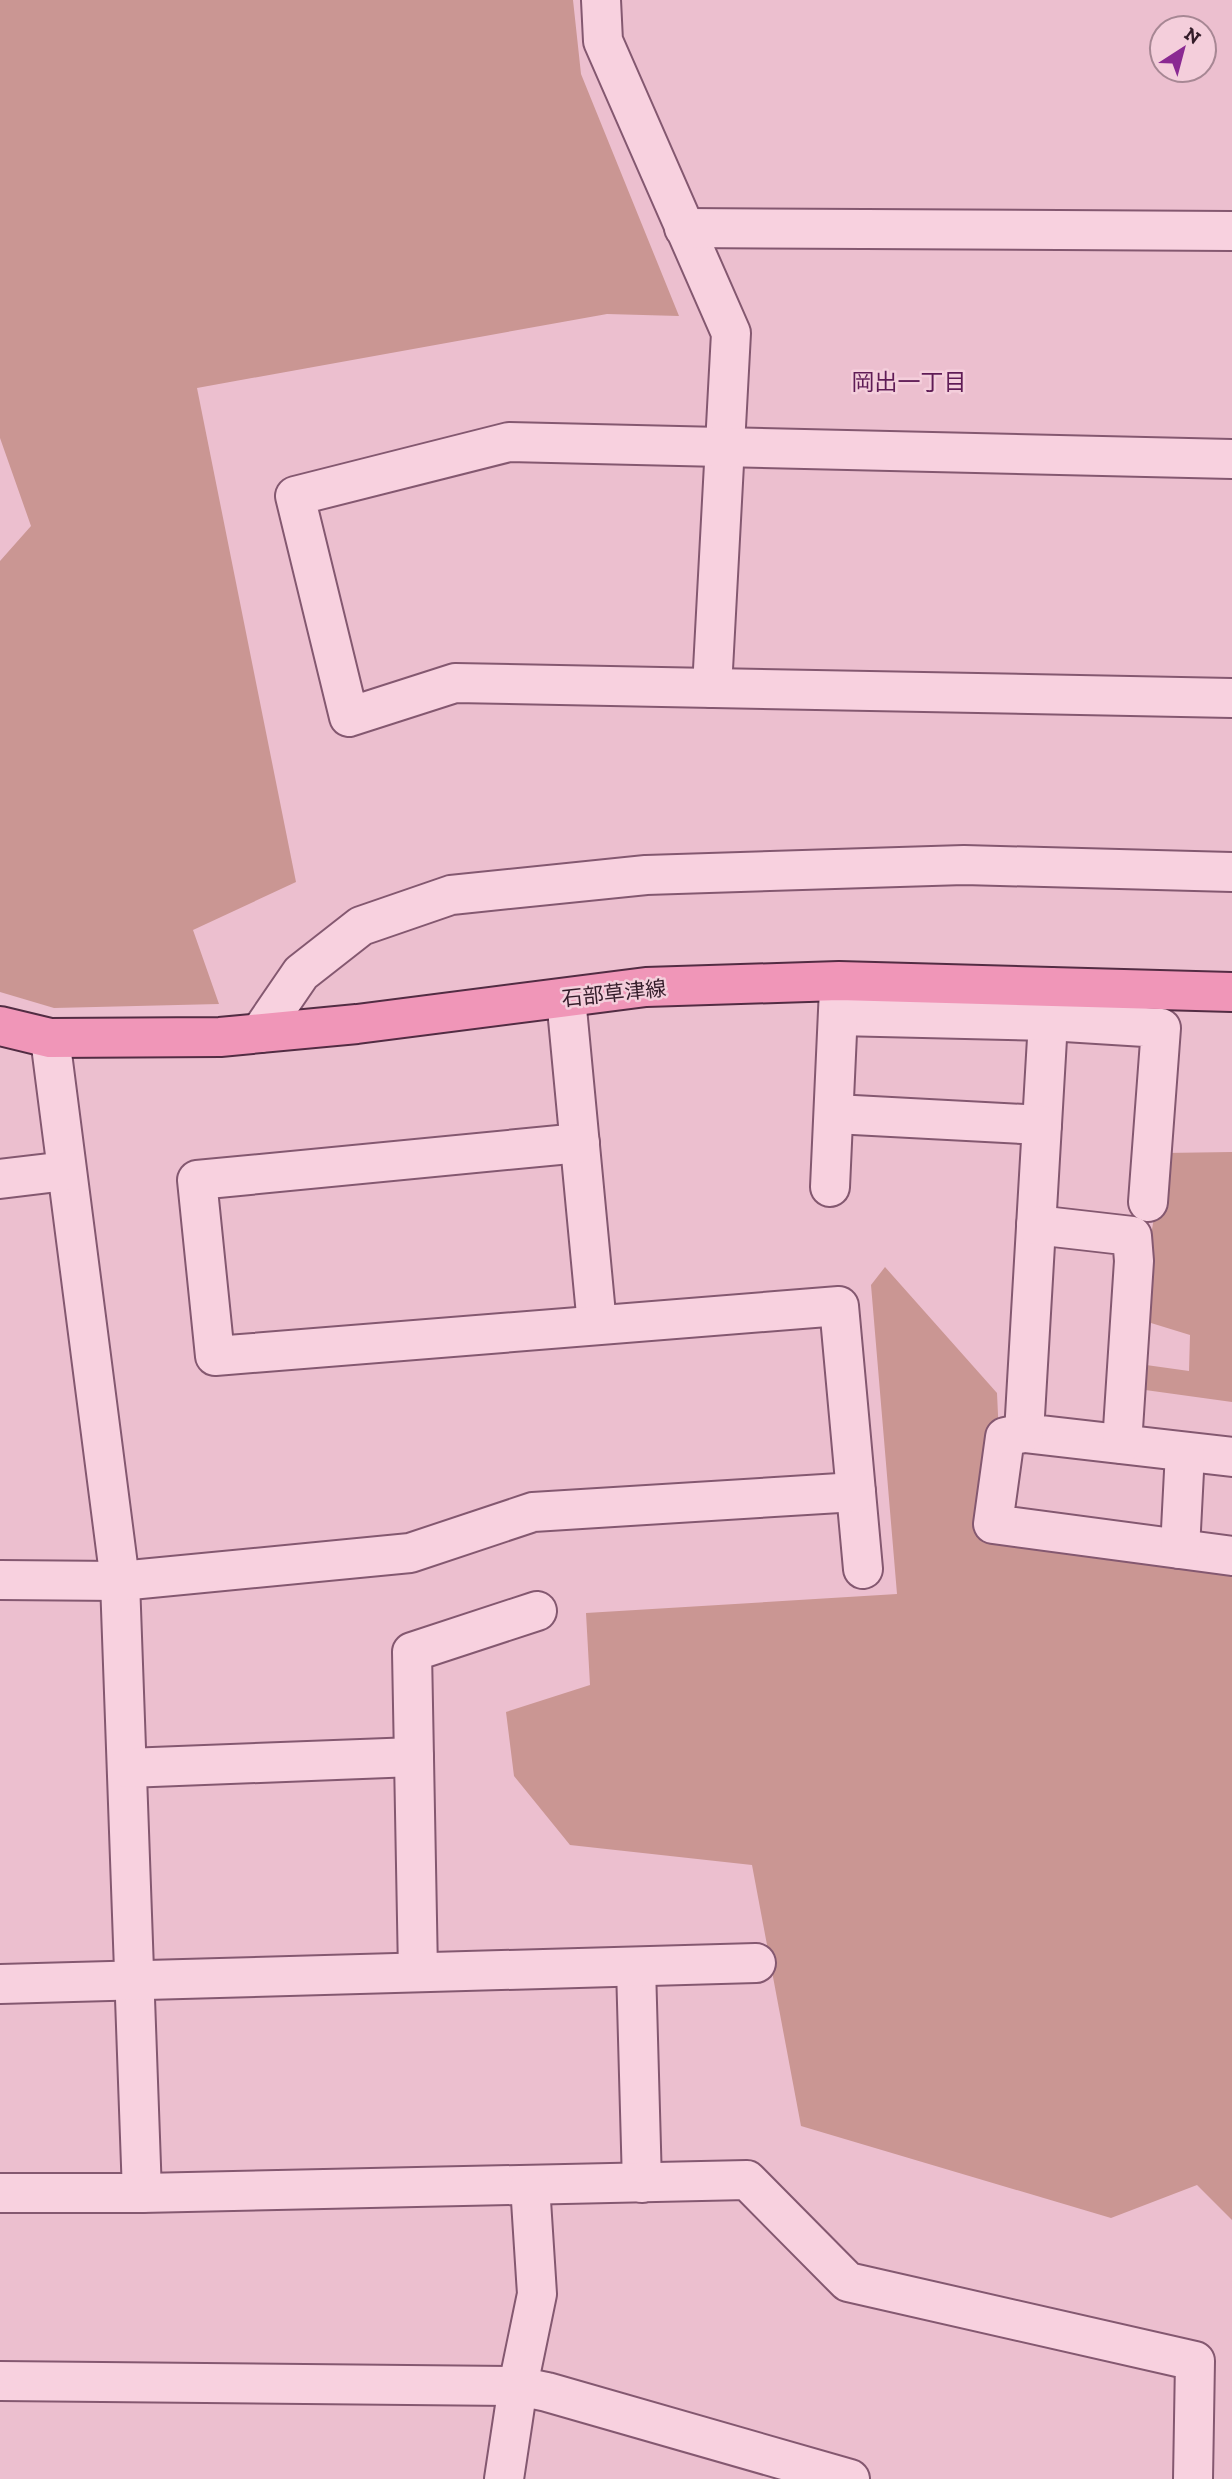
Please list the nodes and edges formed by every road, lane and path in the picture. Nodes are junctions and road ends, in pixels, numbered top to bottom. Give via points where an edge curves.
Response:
1 (601, 0) edge
2 (684, 228) junction
3 (1232, 231) edge
4 (724, 447) junction
5 (1232, 459) edge
6 (712, 688) junction
7 (1232, 698) edge
8 (1232, 872) edge
9 (1232, 992) edge
10 (566, 998) junction
11 (839, 998) junction
12 (1049, 1004) junction
13 (0, 1026) edge
14 (260, 1033) junction
15 (50, 1038) junction
16 (835, 1114) junction
17 (1042, 1125) junction
18 (580, 1143) junction
19 (66, 1171) junction
20 (0, 1179) edge
21 (830, 1187) dead end
22 (1149, 1202) dead end
23 (1036, 1224) junction
24 (597, 1325) junction
25 (1024, 1433) junction
26 (1122, 1444) junction
27 (1185, 1452) junction
28 (1232, 1457) edge
29 (856, 1492) junction
30 (1180, 1549) junction
31 (1232, 1556) edge
32 (863, 1569) dead end
33 (0, 1580) edge
34 (120, 1581) junction
35 (537, 1611) dead end
36 (414, 1757) junction
37 (127, 1768) junction
38 (756, 1963) dead end
39 (636, 1966) junction
40 (418, 1972) junction
41 (135, 1980) junction
42 (0, 1984) edge
43 (642, 2183) junction
44 (530, 2185) junction
45 (0, 2193) edge
46 (142, 2193) junction
47 (0, 2381) edge
48 (518, 2386) junction
49 (504, 2479) edge
50 (850, 2479) edge
51 (1193, 2479) edge

1 - 2 street via 603,41
2 - 3 street
2 - 4 street via 731,333
4 - 5 street
4 - 6 street
4 - 6 street via 509,442 295,496 349,718 455,683
6 - 7 street
8 - 14 street via 909,867 646,875 450,895 361,926 301,973
9 - 12 main road, 石部草津線
10 - 11 main road, 石部草津線 via 646,987
10 - 14 main road, 石部草津線
10 - 18 street
11 - 12 main road, 石部草津線
11 - 16 street
12 - 17 street
12 - 22 street via 1161,1028
13 - 15 main road, 石部草津線
14 - 15 main road, 石部草津線
15 - 19 street
16 - 17 street
16 - 21 street
17 - 23 street
18 - 24 street
18 - 24 street via 197,1180 215,1356
19 - 20 street
19 - 34 street
23 - 25 street
23 - 26 street via 1132,1236
24 - 29 street via 839,1306
25 - 26 street
25 - 30 street via 1005,1437 993,1524
26 - 27 street
27 - 28 street
27 - 30 street
29 - 32 street
29 - 34 street via 533,1512 410,1553
30 - 31 street
33 - 34 street
34 - 37 street
35 - 36 street via 412,1652
36 - 37 street
36 - 40 street
37 - 41 street
38 - 39 street
39 - 40 street
39 - 43 street
40 - 41 street
41 - 42 street
41 - 46 street
43 - 44 street
43 - 51 street via 747,2180 848,2282 1195,2361
44 - 46 street
44 - 48 street via 537,2294
45 - 46 street
47 - 48 street
48 - 49 street
48 - 50 street

